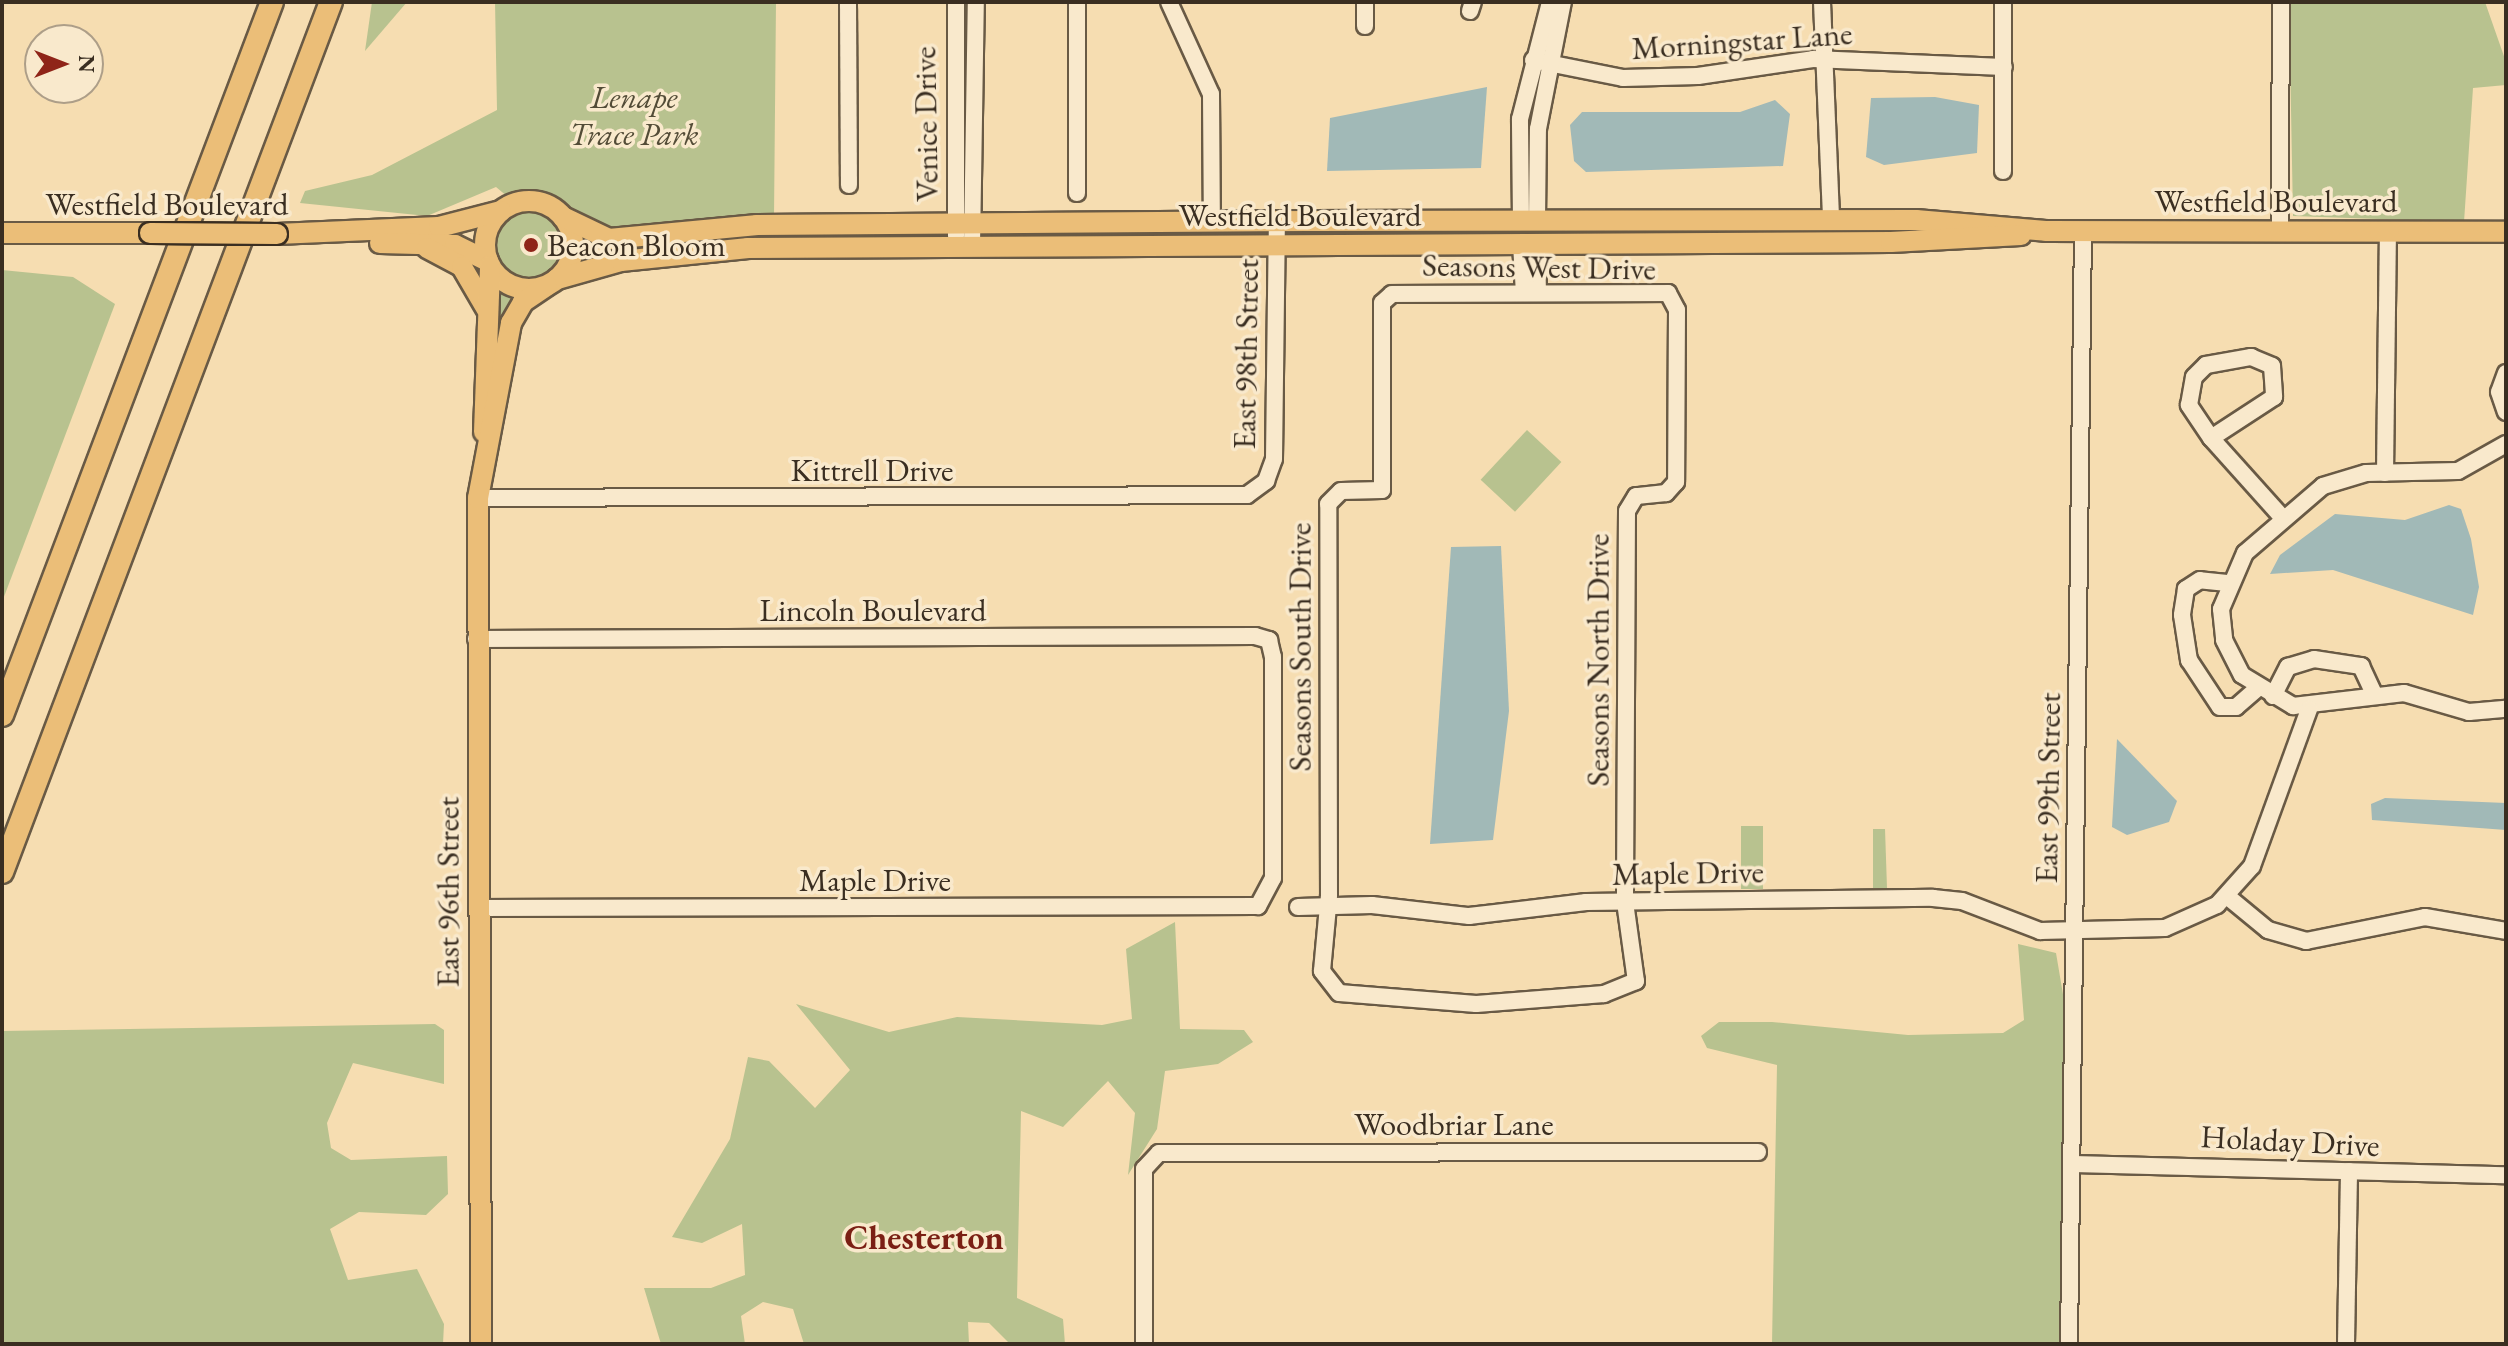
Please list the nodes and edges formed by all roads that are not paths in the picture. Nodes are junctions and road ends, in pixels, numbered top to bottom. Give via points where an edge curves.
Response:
1 (272, 2) edge
2 (331, 2) edge
3 (848, 2) edge
4 (956, 2) edge
5 (976, 2) edge
6 (1077, 2) edge
7 (1169, 2) edge
8 (1365, 2) edge
9 (1550, 2) edge
10 (1563, 2) edge
11 (1822, 2) edge
12 (2003, 2) edge
13 (2281, 2) edge
14 (1365, 26) dead end
15 (1540, 60) junction
16 (1830, 60) junction
17 (2004, 67) junction
18 (2003, 171) dead end
19 (849, 185) dead end
20 (1077, 193) dead end
21 (501, 211) junction
22 (563, 217) junction
23 (1529, 220) junction
24 (1831, 220) junction
25 (1277, 222) junction
26 (1212, 223) junction
27 (964, 224) junction
28 (2046, 231) junction
29 (2083, 232) junction
30 (2280, 232) junction
31 (2388, 232) junction
32 (2506, 232) edge
33 (2, 233) edge
34 (332, 235) junction
35 (416, 243) junction
36 (1529, 243) junction
37 (964, 245) junction
38 (1276, 245) junction
39 (489, 264) junction
40 (552, 283) junction
41 (1531, 293) junction
42 (1392, 294) joint
43 (1677, 310) joint
44 (489, 317) junction
45 (2506, 373) edge
46 (2506, 412) edge
47 (2211, 438) junction
48 (484, 440) junction
49 (2506, 444) edge
50 (2385, 473) junction
51 (1263, 485) joint
52 (478, 498) junction
53 (2282, 517) junction
54 (2227, 583) junction
55 (476, 639) junction
56 (2257, 689) junction
57 (2273, 696) junction
58 (2375, 696) junction
59 (2309, 709) junction
60 (2506, 709) edge
61 (2, 715) edge
62 (2, 872) edge
63 (1268, 897) joint
64 (2228, 897) junction
65 (1625, 902) junction
66 (1298, 907) dead end
67 (1329, 907) junction
68 (479, 908) junction
69 (2506, 931) edge
70 (2074, 932) junction
71 (1758, 1152) dead end
72 (2072, 1164) junction
73 (2349, 1171) junction
74 (2506, 1175) edge
75 (481, 1344) edge
76 (1144, 1344) edge
77 (2069, 1344) edge
78 (2346, 1344) edge

1 - 61 highway
2 - 62 highway
3 - 19 street
4 - 27 street, Venice Drive
5 - 27 street, Venice Drive
6 - 20 street
7 - 26 street via 1211,94
8 - 14 street
9 - 15 street
10 - 15 street
11 - 16 street
12 - 17 street
13 - 30 street
15 - 16 street, Morningstar Lane via 1623,78
15 - 23 street
16 - 17 street, Morningstar Lane
16 - 24 street
17 - 18 street
21 - 22 main road via 536,201
21 - 34 main road, Westfield Boulevard via 439,227
21 - 39 main road via 486,234
22 - 27 main road, Westfield Boulevard via 609,239 757,225
22 - 40 main road via 573,252
23 - 24 main road, Westfield Boulevard
23 - 25 main road, Westfield Boulevard
24 - 28 main road, Westfield Boulevard
25 - 26 main road, Westfield Boulevard
25 - 38 street, East 98th Street
26 - 27 main road, Westfield Boulevard
27 - 37 street, Venice Drive
28 - 29 main road, Westfield Boulevard
28 - 36 main road, Westfield Boulevard via 1914,242
29 - 30 main road, Westfield Boulevard
29 - 70 street, East 99th Street
30 - 31 main road, Westfield Boulevard
31 - 32 main road, Westfield Boulevard
31 - 50 street
33 - 34 main road, Westfield Boulevard, bridge
34 - 35 main road, Westfield Boulevard
35 - 39 main road, Westfield Boulevard via 464,247
35 - 44 main road via 462,267
36 - 38 main road, Westfield Boulevard
36 - 41 street
37 - 38 main road, Westfield Boulevard
37 - 40 main road, Westfield Boulevard via 736,249 621,261
38 - 51 street, East 98th Street via 1275,445
39 - 40 main road via 515,287
39 - 44 main road, East 96th Street
40 - 48 main road, East 96th Street via 514,315
41 - 42 street, Seasons West Drive
41 - 43 street, Seasons West Drive via 1668,293
42 - 67 street, Seasons South Drive via 1382,303 1382,490 1341,491 1328,504
43 - 65 street, Seasons North Drive via 1676,482 1666,493 1629,500 1627,511
44 - 48 main road, East 96th Street
45 - 46 street via 2499,392
47 - 47 street via 2189,405 2194,377 2232,358 2267,361 2278,380 2274,397
47 - 53 street
48 - 52 main road, East 96th Street
49 - 50 street via 2458,471
50 - 53 street via 2331,482
51 - 52 street, Kittrell Drive via 1220,499
52 - 55 main road, East 96th Street
53 - 54 street
54 - 56 street via 2224,640
54 - 56 street via 2200,580 2186,589 2189,660 2220,707 2236,707
55 - 63 street, Lincoln Boulevard via 1269,640
55 - 68 main road, East 96th Street
56 - 57 street
57 - 58 street via 2288,667 2314,659 2361,666
57 - 59 street
58 - 59 street
58 - 60 street via 2409,694 2477,713
59 - 64 street via 2258,856
63 - 68 street, Maple Drive via 1244,907
64 - 69 street via 2268,930 2306,941 2425,917
64 - 70 street, Maple Drive via 2165,928
65 - 67 street, Maple Drive via 1469,916
65 - 67 street via 1638,963 1636,981 1625,989 1476,1004 1339,993 1322,971
65 - 70 street, Maple Drive via 1933,898 1962,901 2017,926
66 - 67 street, Maple Drive
68 - 75 main road, East 96th Street
70 - 72 street, East 99th Street
71 - 76 street, Woodbriar Lane via 1151,1156 1144,1169
72 - 73 street, Holaday Drive
72 - 77 street, East 99th Street
73 - 74 street, Holaday Drive
73 - 78 street

